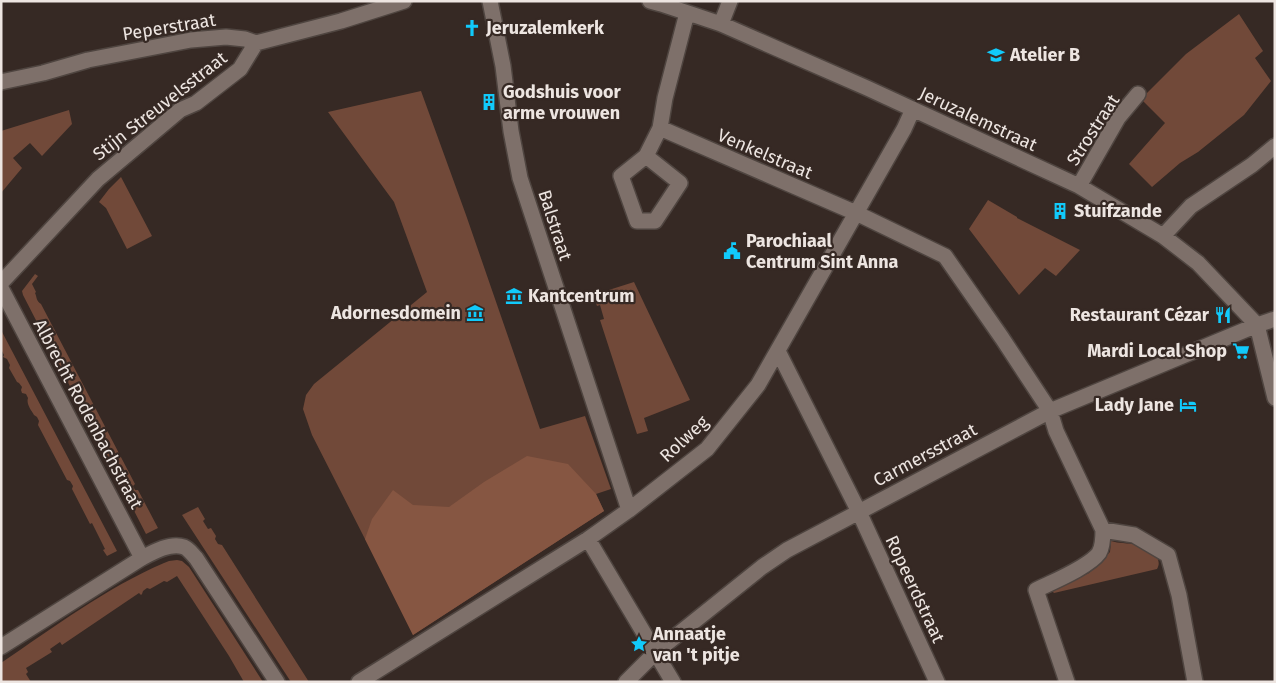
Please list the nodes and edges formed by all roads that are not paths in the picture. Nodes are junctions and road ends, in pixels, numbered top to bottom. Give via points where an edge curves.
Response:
1 (490, 1) edge
2 (730, 1) edge
3 (401, 2) edge
4 (658, 2) edge
5 (687, 13) junction
6 (721, 24) junction
7 (256, 43) junction
8 (1, 82) edge
9 (1138, 94) dead end
10 (913, 110) junction
11 (660, 128) junction
12 (1275, 146) edge
13 (646, 156) dead end
14 (1079, 186) junction
15 (856, 213) junction
16 (1163, 236) junction
17 (1, 283) edge
18 (1, 288) edge
19 (1275, 319) edge
20 (1257, 324) junction
21 (778, 350) junction
22 (1275, 398) edge
23 (1050, 411) junction
24 (629, 510) junction
25 (859, 512) junction
26 (1103, 530) junction
27 (588, 540) junction
28 (142, 558) junction
29 (1, 647) edge
30 (656, 652) junction
31 (277, 682) edge
32 (359, 682) edge
33 (626, 682) edge
34 (674, 682) edge
35 (937, 682) edge
36 (1067, 682) edge
37 (1195, 682) edge

1 - 24 street, Balstraat via 520,178
2 - 6 street
3 - 7 street, Peperstraat
4 - 5 street, Jeruzalemstraat
5 - 6 street, Jeruzalemstraat
5 - 11 street
6 - 10 street, Jeruzalemstraat
7 - 8 street, Peperstraat via 226,36 190,40 88,60
7 - 17 street, Stijn Streuvelsstraat via 240,69 196,103 180,110 96,180
9 - 14 street, Strostraat via 1118,118
10 - 14 street, Jeruzalemstraat
10 - 15 street, Rolweg
11 - 13 street
11 - 15 street, Venkelstraat
12 - 16 street via 1191,206
14 - 16 street, Jeruzalemstraat
15 - 21 street, Rolweg
15 - 23 street, Venkelstraat via 945,256
16 - 20 street, Jeruzalemstraat via 1198,263
18 - 28 street, Albrecht Rodenbachstraat
19 - 20 street, Carmersstraat
20 - 22 street
20 - 23 street, Carmersstraat
21 - 24 street, Rolweg via 758,386 707,449
21 - 25 street, Ropeerdstraat
23 - 25 street, Carmersstraat
23 - 26 street, Venkelstraat via 1056,431
24 - 27 street, Rolweg
25 - 30 street, Carmersstraat via 762,567
25 - 35 street, Ropeerdstraat
26 - 36 street via 1098,553 1088,563 1036,590
26 - 37 street via 1134,536 1168,555
27 - 30 street
27 - 32 street, Rolweg
28 - 29 street
28 - 31 street via 177,546 188,549
30 - 33 street, Carmersstraat
30 - 34 street

